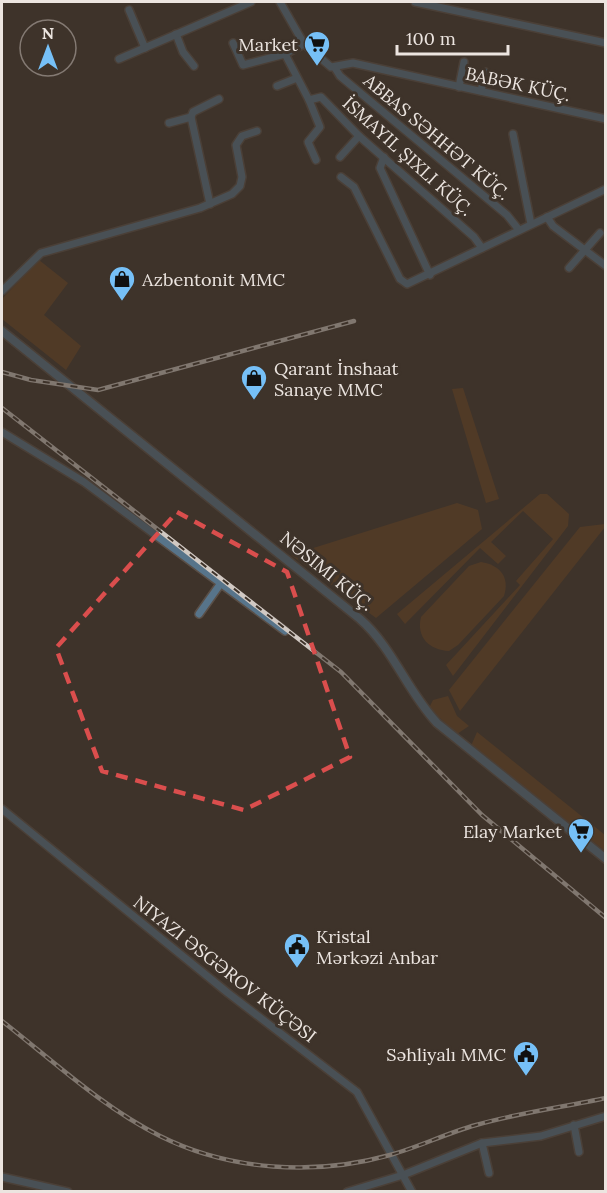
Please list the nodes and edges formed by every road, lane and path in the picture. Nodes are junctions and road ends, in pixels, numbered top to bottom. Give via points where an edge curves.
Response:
1 (226, 2) edge
2 (251, 2) edge
3 (280, 2) edge
4 (416, 2) edge
5 (129, 10) dead end
6 (230, 10) junction
7 (176, 34) junction
8 (233, 43) dead end
9 (606, 43) edge
10 (304, 45) junction
11 (145, 48) junction
12 (285, 54) junction
13 (119, 59) dead end
14 (464, 62) dead end
15 (194, 66) dead end
16 (335, 68) junction
17 (484, 72) dead end
18 (297, 78) junction
19 (277, 86) dead end
20 (459, 87) junction
21 (480, 91) junction
22 (219, 99) dead end
23 (309, 100) junction
24 (191, 117) junction
25 (606, 119) edge
26 (169, 123) dead end
27 (257, 131) dead end
28 (513, 134) dead end
29 (359, 136) junction
30 (340, 157) dead end
31 (384, 157) junction
32 (316, 160) dead end
33 (341, 177) dead end
34 (604, 192) edge
35 (210, 204) junction
36 (547, 217) junction
37 (531, 224) junction
38 (519, 230) junction
39 (600, 233) dead end
40 (482, 248) junction
41 (584, 251) junction
42 (606, 266) edge
43 (568, 268) dead end
44 (430, 275) junction
45 (2, 291) edge
46 (2, 331) edge
47 (2, 432) edge
48 (221, 583) junction
49 (199, 614) dead end
50 (285, 631) dead end
51 (2, 809) edge
52 (606, 859) edge
53 (606, 1116) edge
54 (574, 1125) junction
55 (482, 1143) junction
56 (579, 1152) dead end
57 (489, 1173) dead end
58 (402, 1175) junction
59 (2, 1177) edge
60 (68, 1191) edge
61 (347, 1191) edge
62 (412, 1191) edge

1 - 6 street
2 - 6 street
3 - 10 street
4 - 9 street
5 - 11 street
6 - 7 street
7 - 11 street
7 - 15 street
8 - 12 street via 243,65
10 - 12 street
10 - 16 street
11 - 13 street
12 - 18 street
14 - 20 street
16 - 20 street, BABƏK KÜÇ. via 353,63
16 - 38 street, ABBAS SƏHHƏT KÜÇ. via 507,215
17 - 21 street
18 - 19 street
18 - 23 street
20 - 21 street, BABƏK KÜÇ.
21 - 25 street, BABƏK KÜÇ.
22 - 24 street via 193,112
23 - 29 street via 321,97
23 - 32 street via 320,128 308,142
24 - 26 street
24 - 35 street
27 - 35 street via 242,136 236,145 242,177 237,190
28 - 37 street
29 - 30 street
29 - 31 street
31 - 40 street
31 - 44 street via 380,168
33 - 44 street via 354,187 404,283
34 - 36 street
35 - 45 street via 41,253
36 - 37 street
36 - 41 street
37 - 38 street
38 - 40 street
39 - 41 street
40 - 44 street
41 - 42 street
41 - 43 street
46 - 52 street, NƏSIMI KÜÇ. via 360,618 382,640 436,723
47 - 48 street via 84,482
48 - 49 street
48 - 50 street
51 - 58 street, NIYAZI ƏSGƏROV KÜÇƏSI via 228,993 353,1088
53 - 54 street
54 - 55 street via 541,1136
54 - 56 street
55 - 57 street
55 - 58 street
58 - 61 street
58 - 62 street, NIYAZI ƏSGƏROV KÜÇƏSI
59 - 60 street

